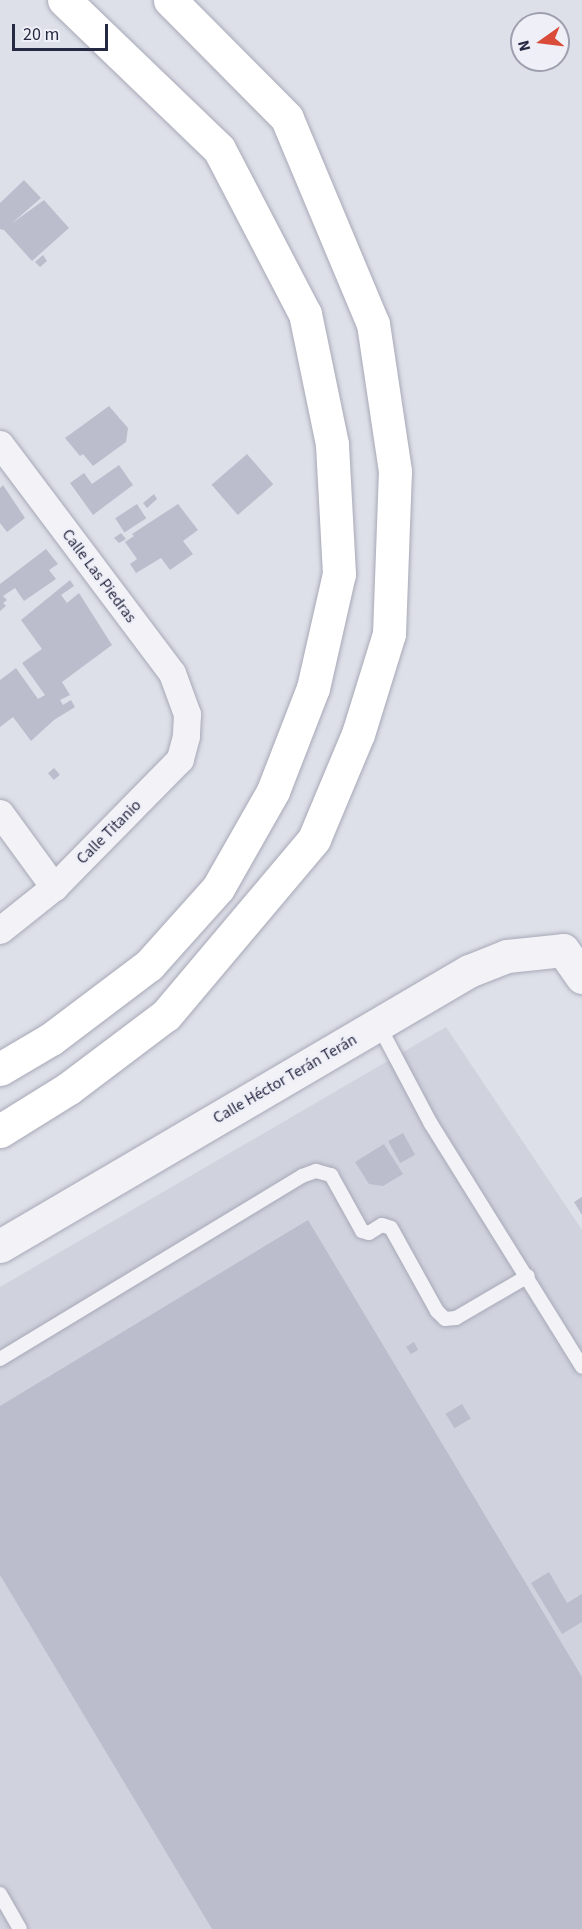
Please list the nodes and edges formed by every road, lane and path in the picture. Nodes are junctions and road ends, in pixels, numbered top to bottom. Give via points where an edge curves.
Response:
1 (64, 0) edge
2 (170, 0) edge
3 (0, 444) edge
4 (186, 714) joint
5 (0, 813) edge
6 (54, 887) junction
7 (0, 930) edge
8 (573, 947) edge
9 (582, 977) edge
10 (378, 1024) junction
11 (0, 1069) edge
12 (0, 1131) edge
13 (0, 1246) edge
14 (528, 1276) junction
15 (0, 1359) edge
16 (582, 1367) edge
17 (0, 1894) edge
18 (20, 1929) edge

1 - 11 main road via 219,149 305,314 332,444 339,574 313,688 273,791 218,888 149,965 51,1039
2 - 12 main road via 287,118 373,324 395,471 389,634 358,734 314,839 166,1014 69,1088
3 - 4 street, Calle Las Piedras via 172,673
4 - 6 street, Calle Titanio via 180,759
5 - 6 street
6 - 7 street, Calle Titanio
8 - 9 street
8 - 10 street, Calle Héctor Terán Terán via 507,956 469,971
10 - 13 street, Calle Héctor Terán Terán
10 - 14 lane via 431,1124
14 - 15 lane via 456,1318 445,1319 392,1228 382,1225 369,1233 362,1232 331,1175 316,1171
14 - 16 lane
17 - 18 lane

